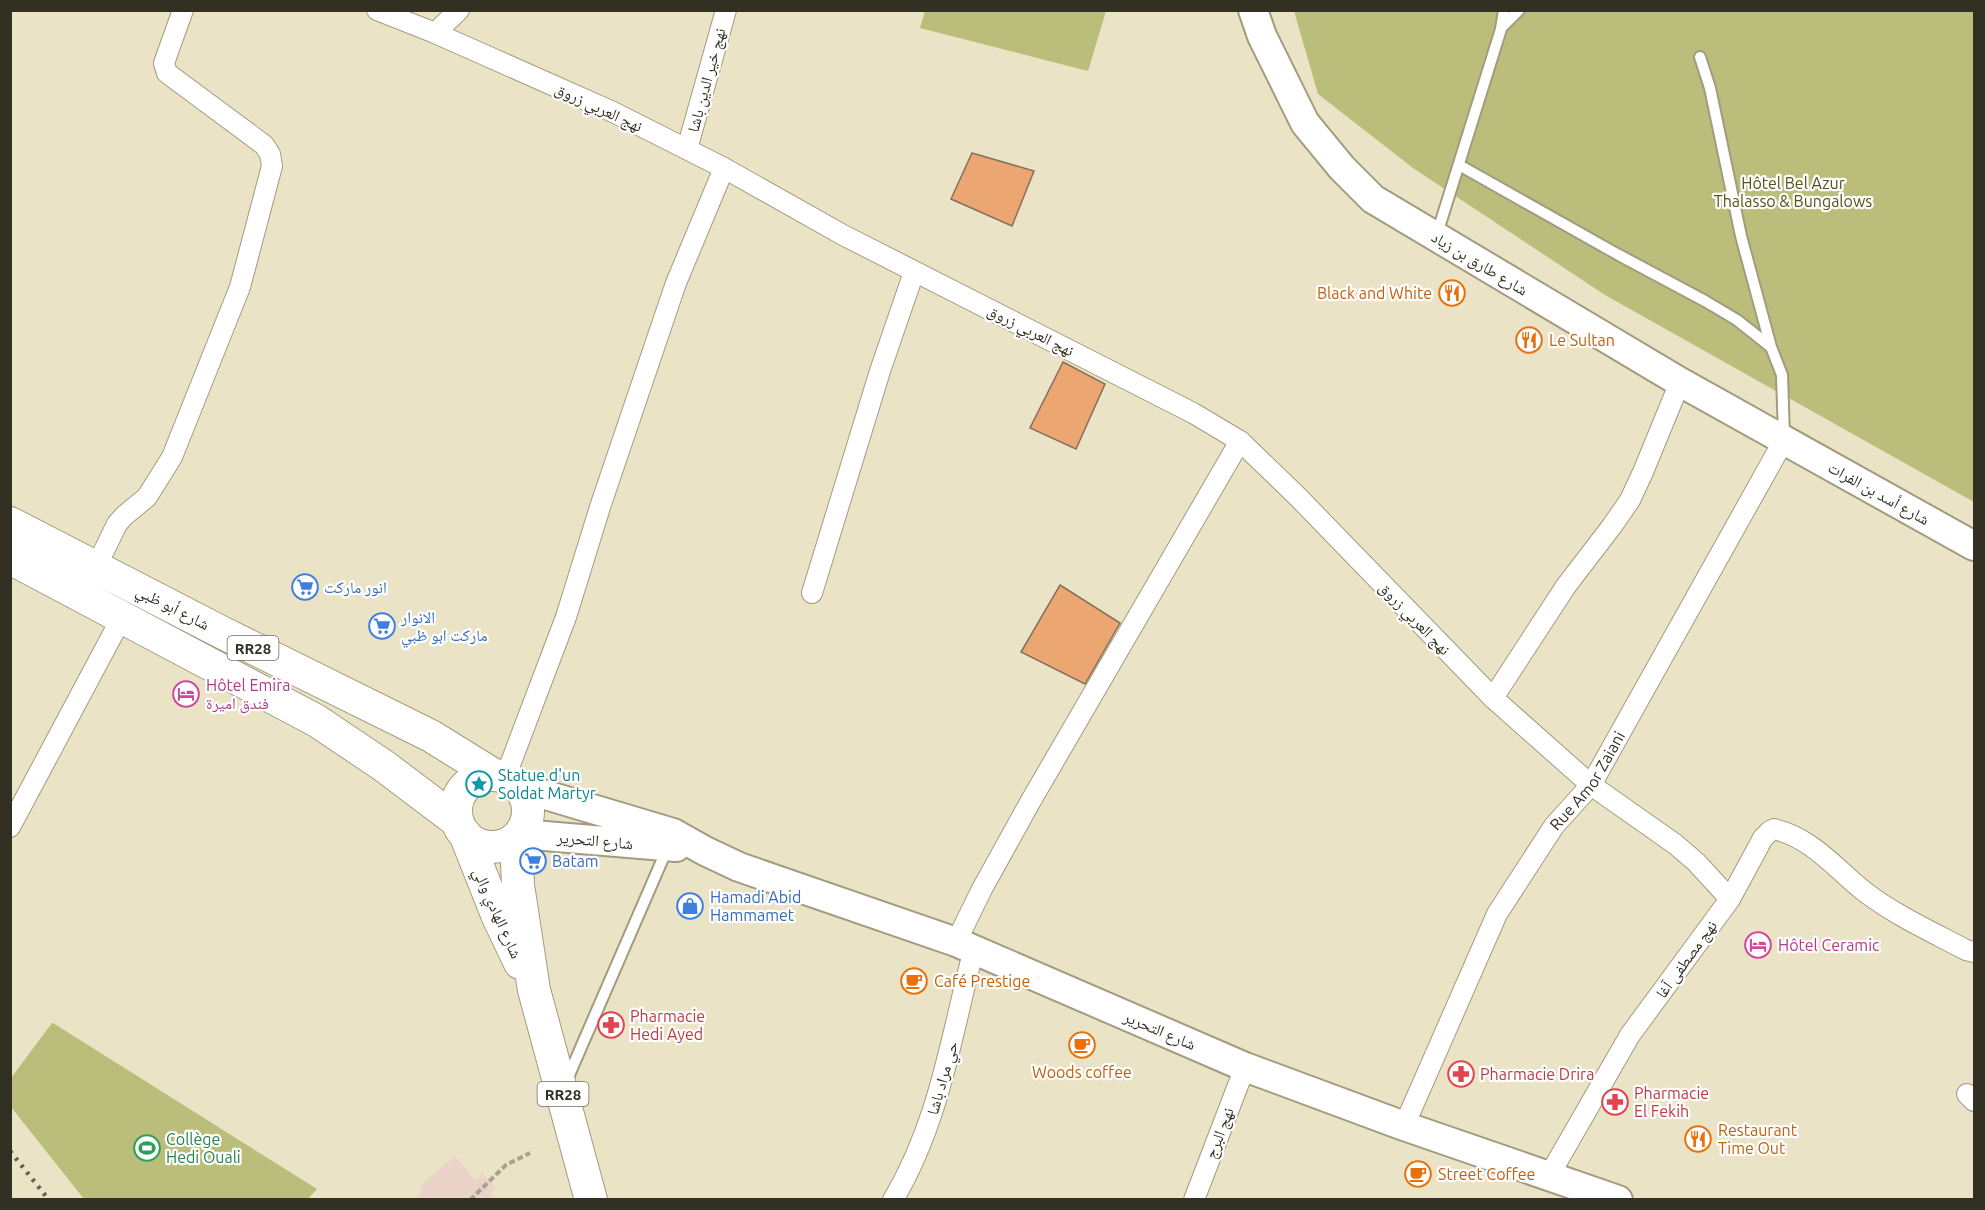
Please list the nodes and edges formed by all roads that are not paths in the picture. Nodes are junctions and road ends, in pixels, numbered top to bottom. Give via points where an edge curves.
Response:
1 (183, 10) edge
2 (376, 10) edge
3 (459, 10) edge
4 (726, 10) edge
5 (1253, 10) edge
6 (1504, 10) edge
7 (1519, 10) edge
8 (1501, 28) junction
9 (435, 33) junction
10 (1700, 57) dead end
11 (687, 149) junction
12 (1459, 165) junction
13 (724, 168) junction
14 (1436, 237) junction
15 (914, 272) junction
16 (1771, 347) junction
17 (1680, 382) junction
18 (1784, 440) junction
19 (1240, 441) junction
20 (10, 523) edge
21 (1974, 546) edge
22 (10, 558) edge
23 (96, 567) junction
24 (812, 593) dead end
25 (122, 617) junction
26 (1493, 698) junction
27 (506, 780) junction
28 (1591, 785) junction
29 (10, 827) edge
30 (461, 828) junction
31 (518, 836) junction
32 (671, 839) junction
33 (1730, 899) junction
34 (965, 945) junction
35 (1974, 952) edge
36 (534, 990) junction
37 (1245, 1067) junction
38 (562, 1091) junction
39 (1404, 1126) junction
40 (1550, 1174) junction
41 (591, 1200) edge
42 (892, 1200) edge
43 (1194, 1200) edge
44 (1618, 1200) edge

1 - 23 street via 164,63 167,73 264,145 272,166 240,287 172,457 147,497 117,524
2 - 9 street, نهج العربي زروق
3 - 9 street
4 - 11 street, نهج خير الدين باشا
5 - 14 street, شارع طارق بن زياد via 1305,123 1373,199
6 - 8 lane
7 - 8 lane
8 - 12 lane
9 - 11 street, نهج العربي زروق
10 - 16 lane
11 - 13 street, نهج العربي زروق
12 - 14 lane
12 - 16 lane via 1706,301
13 - 15 street, نهج العربي زروق
13 - 27 street via 676,283 566,617
14 - 17 street, شارع طارق بن زياد
15 - 19 street, نهج العربي زروق via 1193,412
15 - 24 street
16 - 18 lane via 1782,375
17 - 18 street, شارع طارق بن زياد
17 - 26 street via 1630,500 1566,586
18 - 21 street, شارع أسد بن الفرات
18 - 28 street, Rue Amor Zaiani
19 - 26 street, نهج العربي زروق
19 - 34 street, حي مراد باشا via 982,889
20 - 23 main road, شارع أبو ظبي / RR28
22 - 25 main road, شارع أبو ظبي / RR28
23 - 27 main road, شارع أبو ظبي / RR28 via 431,736
25 - 29 street
25 - 30 main road, شارع أبو ظبي / RR28 via 316,721 384,766
26 - 28 street, نهج العربي زروق
27 - 30 main road, RR28 via 480,777 468,784 456,808
27 - 31 main road, RR28 via 526,798 529,810 527,823
27 - 32 street, شارع التحرير
28 - 33 street via 1676,844
28 - 39 street, Rue Amor Zaiani via 1554,826 1497,914
30 - 31 main road, RR28 via 476,843 489,847 504,846
30 - 36 main road, شارع الهادي والي / RR28
31 - 32 street, شارع التحرير
31 - 36 main road, شارع الهادي والي / RR28 via 518,885
32 - 34 street, شارع التحرير
32 - 38 lane
33 - 35 street, نهج مصطفى آغا via 1763,838 1774,829 1818,849 1865,892 1894,911
33 - 40 street, نهج مصطفى آغا via 1630,1035
34 - 37 street, شارع التحرير
34 - 42 street, حي مراد باشا via 953,1040 934,1111
36 - 38 main road, شارع الهادي والي / RR28
37 - 39 street, شارع التحرير
37 - 43 street, نهج البرج
38 - 41 main road, شارع الهادي والي / RR28
39 - 40 street, شارع التحرير
40 - 44 street, شارع التحرير

